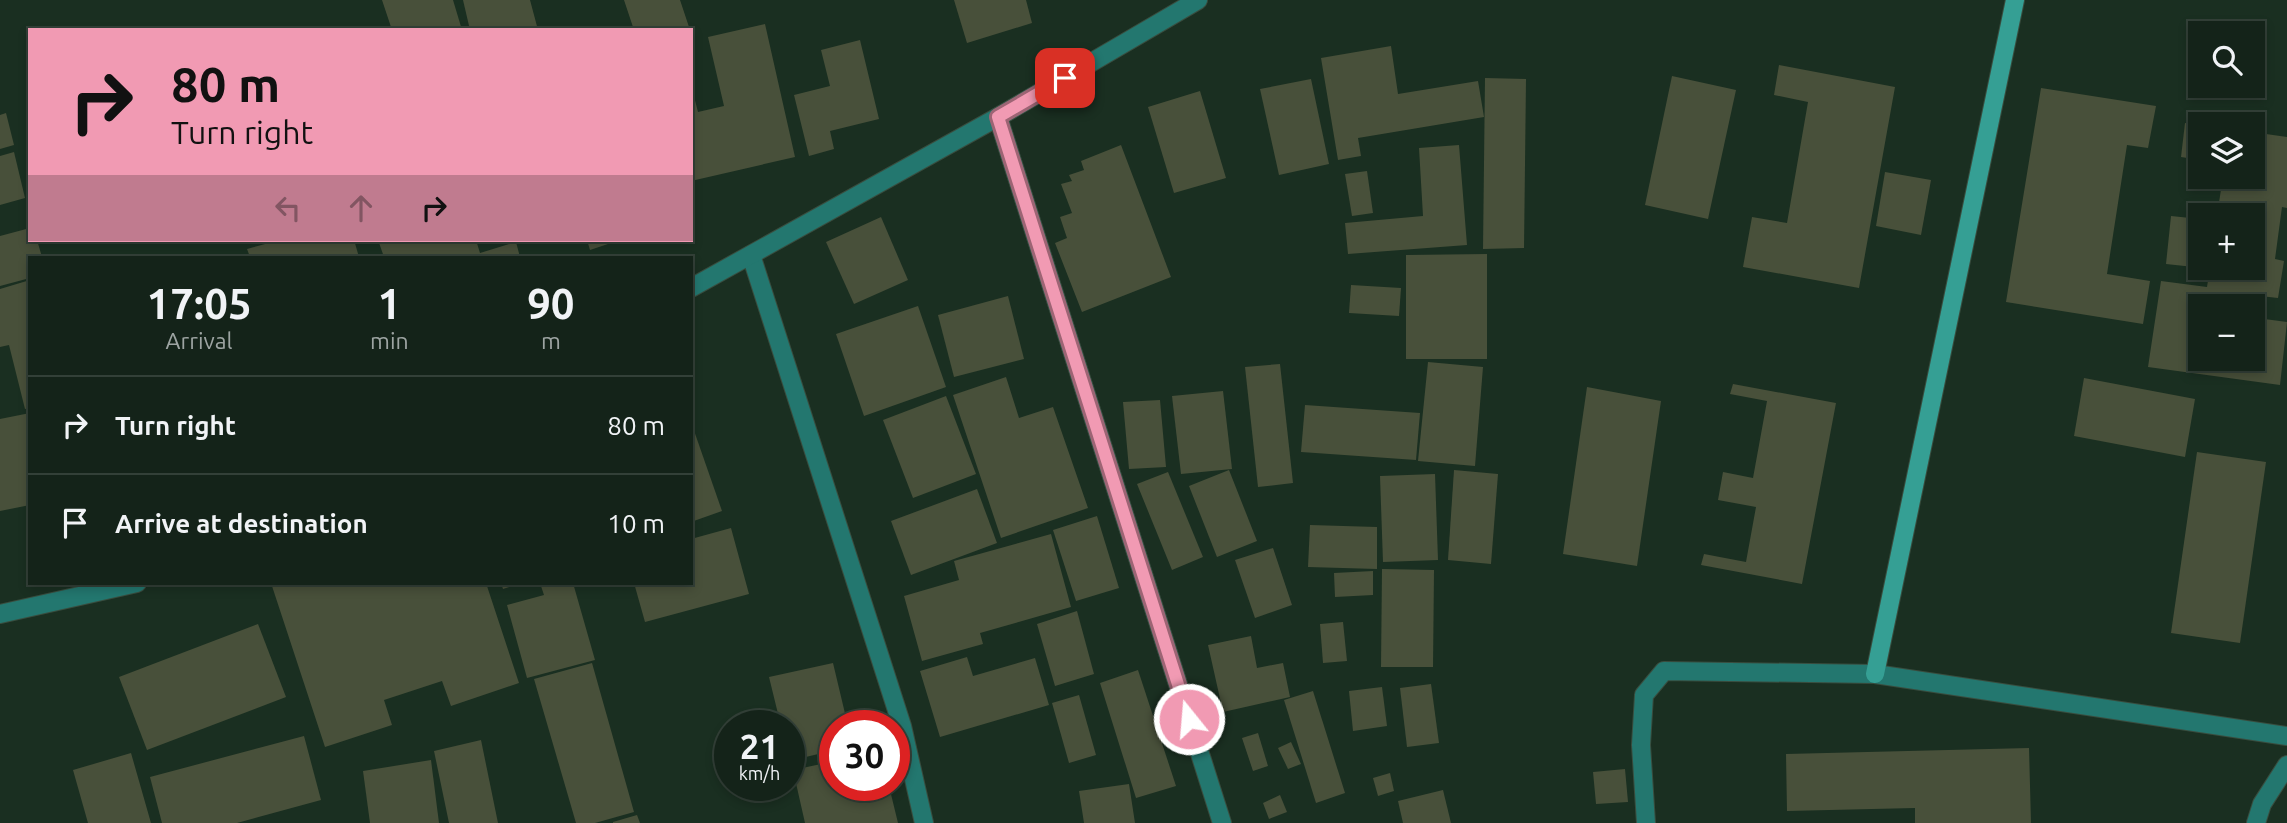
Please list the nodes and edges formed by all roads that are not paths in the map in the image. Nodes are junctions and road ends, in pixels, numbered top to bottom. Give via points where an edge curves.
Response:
1 (1198, 0) edge
2 (2015, 0) edge
3 (998, 117) junction
4 (751, 255) junction
5 (693, 287) edge
6 (128, 585) edge
7 (0, 614) edge
8 (1875, 674) junction
9 (2287, 736) edge
10 (2287, 765) edge
11 (924, 823) edge
12 (1222, 823) edge
13 (1646, 823) edge
14 (2256, 823) edge

1 - 3 street
2 - 8 street
3 - 4 street
3 - 12 street
4 - 5 street
4 - 11 street via 902,726
6 - 7 street
8 - 9 street
8 - 13 street via 1664,671 1644,695 1641,745
10 - 14 street via 2262,804

